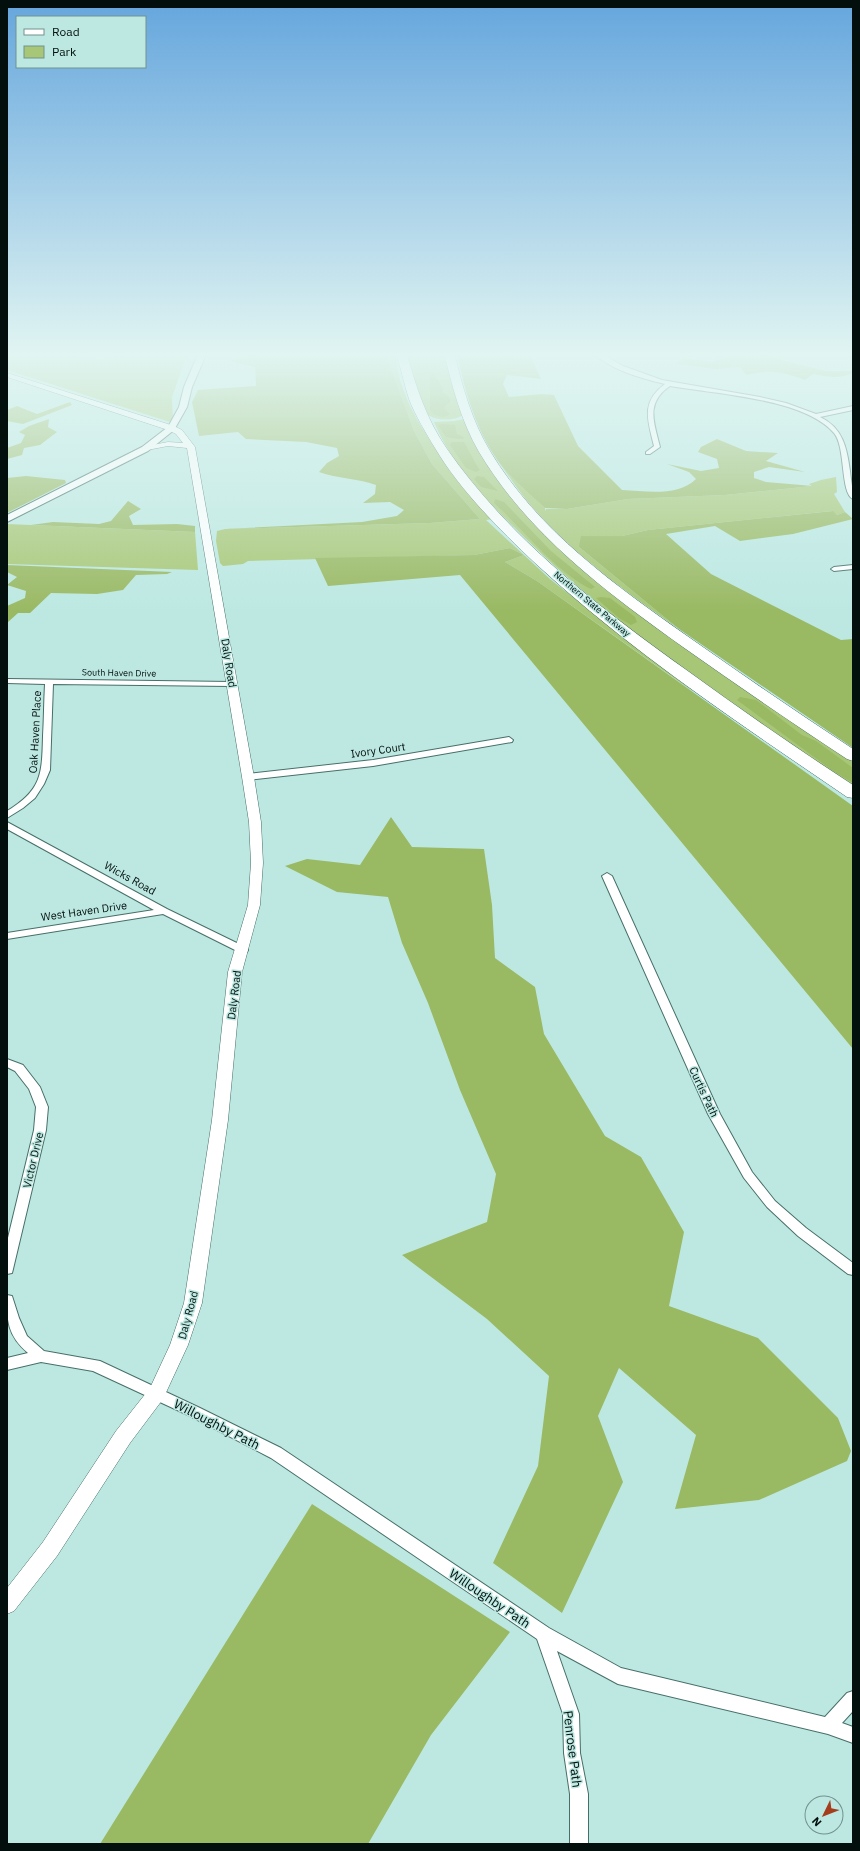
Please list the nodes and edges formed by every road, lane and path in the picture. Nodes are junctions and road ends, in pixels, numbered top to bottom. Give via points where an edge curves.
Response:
1 (158, 438) edge
2 (184, 438) edge
3 (436, 438) edge
4 (478, 438) edge
5 (655, 438) edge
6 (841, 438) edge
7 (191, 447) junction
8 (145, 449) junction
9 (648, 453) dead end
10 (853, 497) edge
11 (7, 519) edge
12 (853, 567) edge
13 (834, 569) dead end
14 (7, 681) edge
15 (49, 682) junction
16 (232, 684) junction
17 (509, 740) dead end
18 (853, 756) edge
19 (248, 776) junction
20 (853, 793) edge
21 (7, 814) edge
22 (7, 825) edge
23 (607, 876) dead end
24 (164, 911) junction
25 (7, 936) edge
26 (242, 950) junction
27 (7, 1063) edge
28 (11, 1234) edge
29 (7, 1269) edge
30 (853, 1270) edge
31 (7, 1300) edge
32 (41, 1356) junction
33 (7, 1364) edge
34 (156, 1393) junction
35 (7, 1604) edge
36 (543, 1634) junction
37 (853, 1699) edge
38 (828, 1726) junction
39 (853, 1735) edge
40 (578, 1844) edge

1 - 8 main road
2 - 7 street, Daly Road
3 - 20 highway, Northern State Parkway via 454,466 477,494 521,542 578,594 644,647 743,719
4 - 18 highway via 485,453 517,498 589,569 650,617
5 - 9 street via 657,447
6 - 10 street via 846,475
7 - 8 street via 177,442
7 - 16 street, Daly Road
8 - 11 main road
12 - 13 street
14 - 15 street, South Haven Drive
15 - 16 street, South Haven Drive
15 - 21 street, Oak Haven Place via 46,770 42,784 29,799
16 - 19 street, Daly Road
17 - 19 street, Ivory Court via 373,763
19 - 26 street, Daly Road via 255,822 257,863 254,905
22 - 24 street, Wicks Road
23 - 30 street, Curtis Path via 714,1114 748,1175 772,1204 802,1232
24 - 25 street, West Haven Drive
24 - 26 street, Wicks Road
26 - 34 street, Daly Road via 235,972 220,1120 193,1303 180,1345
27 - 28 street, Victor Drive via 19,1068 34,1087 42,1107 40,1130
28 - 29 street, Victor Drive
31 - 32 street via 22,1340
32 - 33 street
32 - 34 street, Willoughby Path via 95,1365
34 - 35 street, Daly Road via 123,1437 50,1549
34 - 36 street, Willoughby Path via 276,1454
36 - 38 street, Willoughby Path via 618,1676
36 - 40 street, Penrose Path via 571,1714 572,1753 579,1794
37 - 38 street
38 - 39 street, Willoughby Path

